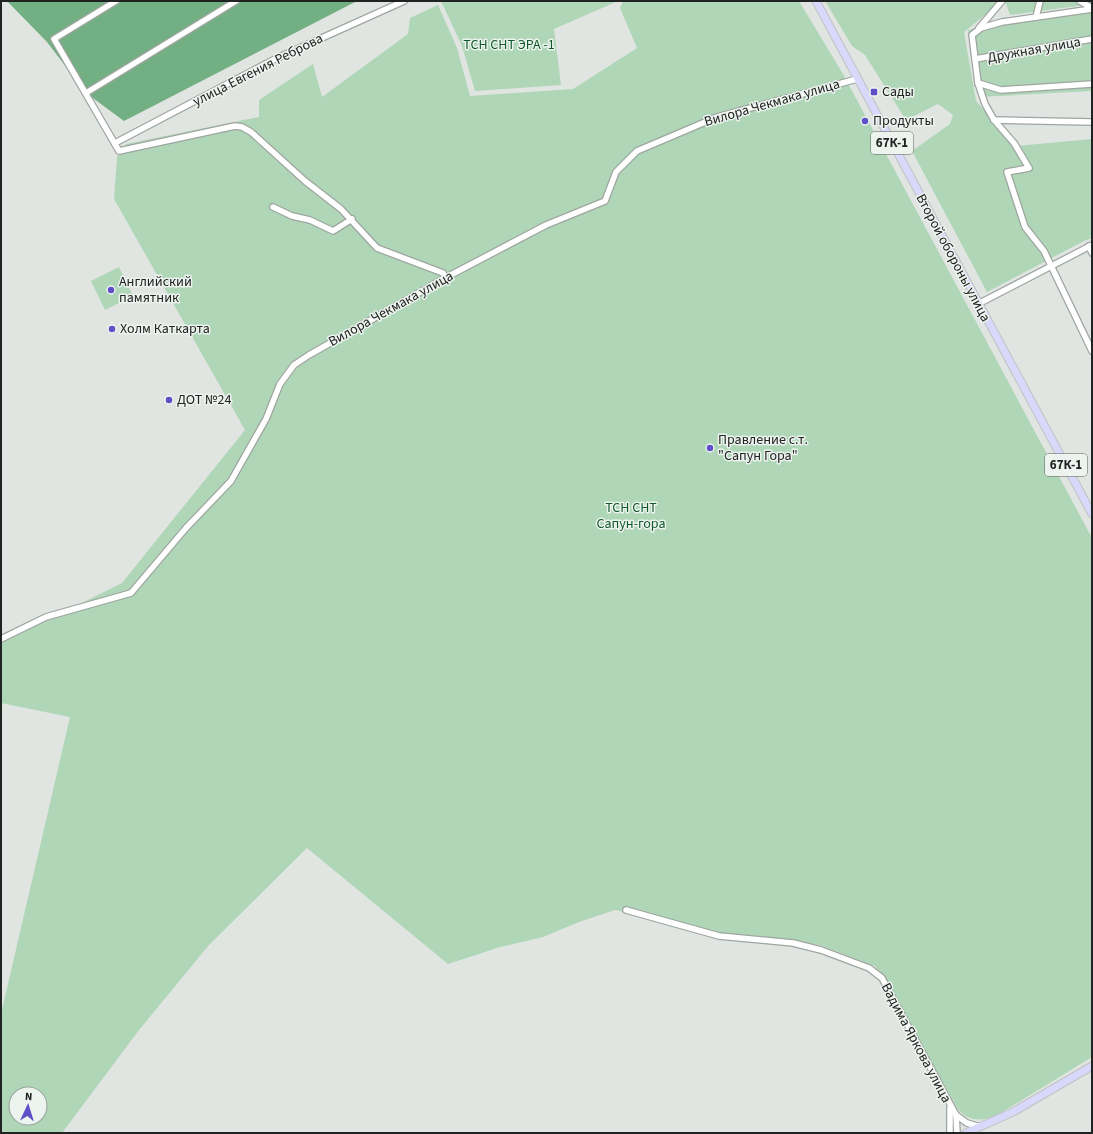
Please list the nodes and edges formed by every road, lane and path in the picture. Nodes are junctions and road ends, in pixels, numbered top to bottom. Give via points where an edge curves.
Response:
1 (116, 1) edge
2 (236, 1) edge
3 (404, 1) edge
4 (816, 1) edge
5 (1002, 1) edge
6 (1040, 1) edge
7 (1080, 1) edge
8 (1092, 8) edge
9 (1036, 17) junction
10 (977, 31) junction
11 (1092, 39) edge
12 (975, 60) junction
13 (857, 78) junction
14 (978, 83) junction
15 (1092, 84) edge
16 (86, 93) junction
17 (994, 120) junction
18 (1092, 122) edge
19 (115, 143) junction
20 (273, 207) dead end
21 (352, 219) junction
22 (1090, 245) edge
23 (1092, 253) edge
24 (1050, 267) junction
25 (445, 278) junction
26 (978, 304) junction
27 (1092, 351) edge
28 (1092, 514) edge
29 (1, 639) edge
30 (626, 910) dead end
31 (1092, 1066) edge
32 (950, 1106) junction
33 (956, 1115) junction
34 (951, 1127) junction
35 (980, 1127) junction
36 (950, 1133) edge
37 (953, 1133) edge
38 (957, 1133) edge
39 (966, 1133) edge

1 - 16 street via 54,39
2 - 16 street
3 - 19 street, улица Евгения Реброва via 275,59
4 - 13 main road, Второй обороны улица / 67К-1
5 - 10 street
6 - 9 street
7 - 8 street
8 - 9 street
9 - 10 street via 1002,22
10 - 12 street via 972,35
11 - 12 street, Дружная улица
12 - 14 street
13 - 25 street, Вилора Чекмака улица via 717,117 637,151 616,172 604,201 546,225
13 - 26 main road, Второй обороны улица / 67К-1
14 - 15 street via 1001,90
14 - 17 street
16 - 19 street
17 - 18 street
17 - 24 street via 1014,143 1030,168 1007,172 1025,227 1044,251
19 - 21 street via 119,150 235,126 242,127
20 - 21 street via 333,231
21 - 25 street via 378,248 442,273
22 - 23 street
22 - 24 street
24 - 26 street
24 - 27 street
25 - 29 street, Вилора Чекмака улица via 294,365 280,384 266,420 231,481 130,593 46,617
26 - 28 main road, Второй обороны улица / 67К-1
30 - 32 street, Вадима Яркова улица via 719,936 793,943 821,950 874,971 882,978
31 - 35 main road
32 - 33 street, Вадима Яркова улица
32 - 34 street
33 - 35 street via 967,1123
33 - 38 street, Вадима Яркова улица
34 - 36 street
34 - 37 street
35 - 39 main road

